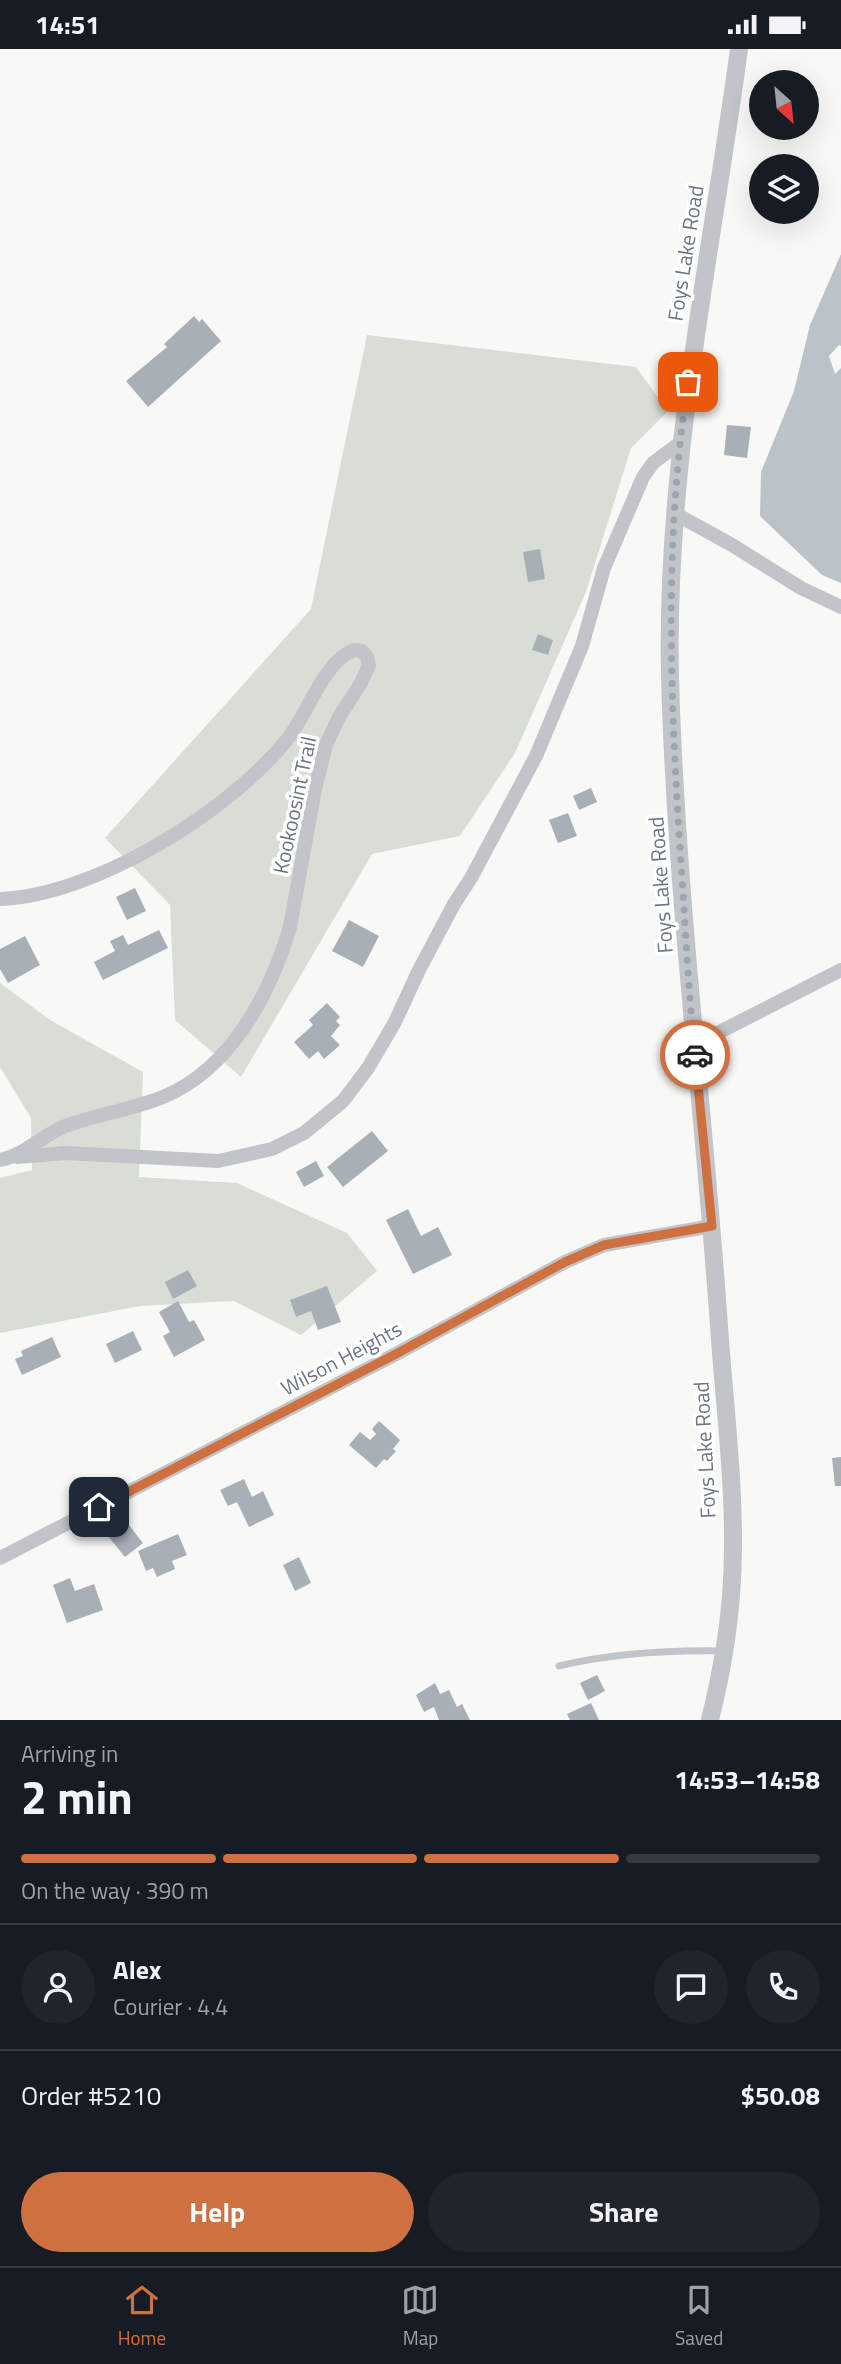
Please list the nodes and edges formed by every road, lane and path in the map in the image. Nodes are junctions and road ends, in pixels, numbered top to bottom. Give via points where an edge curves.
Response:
1 (739, 49) edge
2 (681, 442) junction
3 (674, 513) junction
4 (841, 607) edge
5 (0, 899) edge
6 (841, 969) edge
7 (694, 1045) junction
8 (5, 1159) edge
9 (712, 1226) junction
10 (0, 1558) edge
11 (724, 1651) junction
12 (559, 1666) dead end
13 (710, 1720) edge

1 - 2 street, Foys Lake Road
2 - 3 street, Foys Lake Road
2 - 8 street, Kookoosint Trail via 653,463 643,477 604,568 582,646 536,756 395,1022 343,1101 289,1142 227,1160 66,1153
3 - 4 street
3 - 7 street, Foys Lake Road via 670,678
5 - 8 street, Kookoosint Trail via 79,883 167,838 271,759 338,659 354,650 367,657 366,674 339,717 322,759 282,954 243,1028 207,1070 186,1085 129,1109 57,1129
6 - 7 street
7 - 9 street, Foys Lake Road
9 - 10 street, Wilson Heights via 604,1245 565,1262
9 - 11 street, Foys Lake Road via 732,1544
11 - 12 lane via 666,1650 600,1656
11 - 13 street, Foys Lake Road

